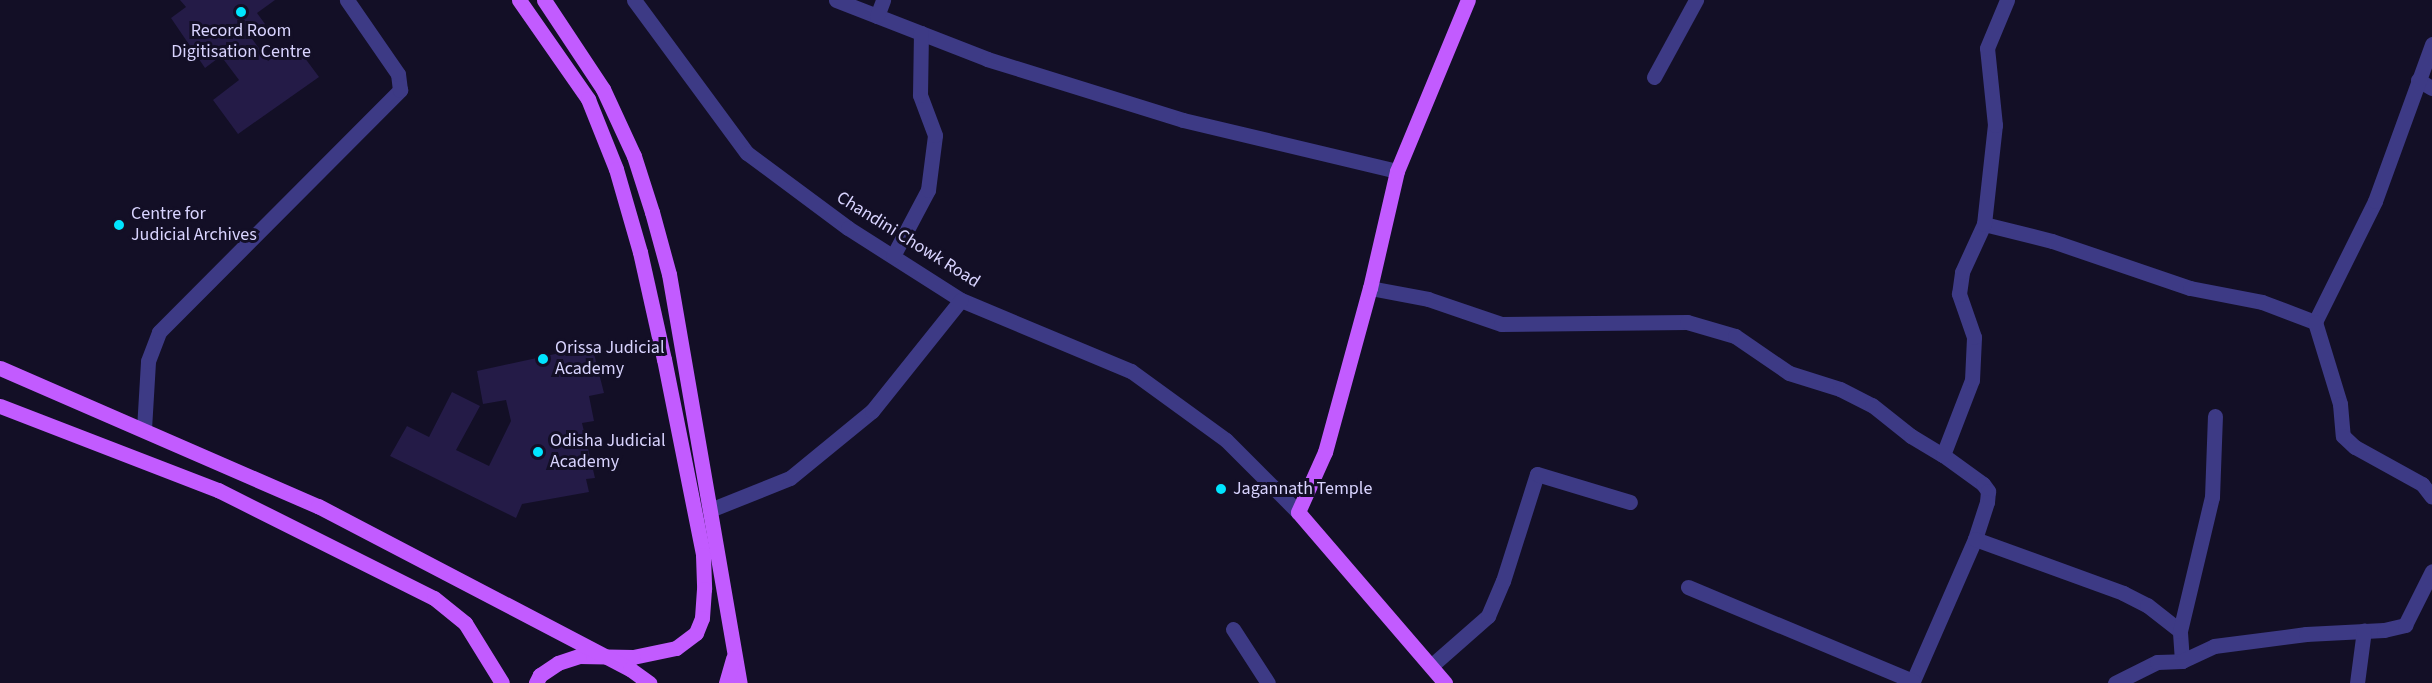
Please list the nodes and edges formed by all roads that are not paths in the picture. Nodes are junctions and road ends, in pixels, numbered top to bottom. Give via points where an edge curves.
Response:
1 (347, 0) edge
2 (519, 0) edge
3 (544, 0) edge
4 (634, 0) edge
5 (836, 0) edge
6 (883, 0) edge
7 (1467, 0) edge
8 (1696, 0) edge
9 (2007, 0) edge
10 (877, 16) junction
11 (921, 33) junction
12 (2432, 44) edge
13 (1654, 77) dead end
14 (2418, 80) junction
15 (2432, 88) edge
16 (1397, 171) junction
17 (1984, 224) junction
18 (893, 256) junction
19 (1370, 288) junction
20 (961, 300) junction
21 (2315, 322) junction
22 (0, 368) edge
23 (0, 406) edge
24 (2215, 416) dead end
25 (144, 429) junction
26 (1943, 455) junction
27 (2432, 497) edge
28 (1630, 502) dead end
29 (710, 510) junction
30 (1298, 512) junction
31 (1975, 539) junction
32 (2432, 571) edge
33 (1688, 587) dead end
34 (1233, 629) dead end
35 (2364, 630) junction
36 (2180, 631) junction
37 (735, 652) junction
38 (604, 657) junction
39 (2182, 662) junction
40 (1431, 666) junction
41 (1913, 682) edge
42 (502, 683) edge
43 (536, 683) edge
44 (649, 683) edge
45 (726, 683) edge
46 (740, 683) edge
47 (1268, 683) edge
48 (1445, 683) edge
49 (2115, 683) edge
50 (2357, 683) edge

1 - 25 street via 398,74 400,90 159,332 148,361
2 - 38 main road via 588,99 616,169 645,273 703,555 702,618 696,633 676,648 651,655
3 - 29 main road via 603,89 634,156 669,274
4 - 18 street, Chandini Chowk Road via 686,76 747,153
5 - 10 street
6 - 10 street
7 - 16 main road
8 - 13 street
9 - 17 street via 1987,48 1995,125
10 - 11 street
11 - 16 street via 987,59 1183,120
11 - 18 street via 920,95 935,135 928,190
12 - 14 street
14 - 15 street
14 - 21 street via 2375,201
16 - 19 main road
17 - 21 street via 2052,241 2181,285 2262,302
17 - 26 street via 1962,272 1959,294 1974,337 1972,380
18 - 20 street, Chandini Chowk Road
19 - 26 street via 1428,299 1501,324 1687,322 1735,336 1789,373 1840,389 1872,405
19 - 30 main road via 1325,452
20 - 29 street via 872,411 790,478
20 - 30 street, Chandini Chowk Road via 1131,371 1226,440
21 - 27 street via 2340,404 2343,436 2355,447 2422,484
22 - 25 main road
23 - 42 main road via 218,490 434,598 465,624
24 - 36 street via 2208,524
25 - 38 main road via 318,506
26 - 31 street via 1988,491
28 - 40 street via 1536,474 1503,581 1488,616
29 - 37 main road
30 - 40 main road
31 - 36 street via 2122,593 2147,605
31 - 41 street
32 - 35 street via 2405,625
33 - 41 street
34 - 47 street
35 - 39 street via 2214,646
35 - 50 street
36 - 39 street
37 - 45 main road
37 - 46 main road
38 - 43 main road via 579,656 558,663 540,675
38 - 44 main road
39 - 49 street via 2157,662
40 - 48 main road

